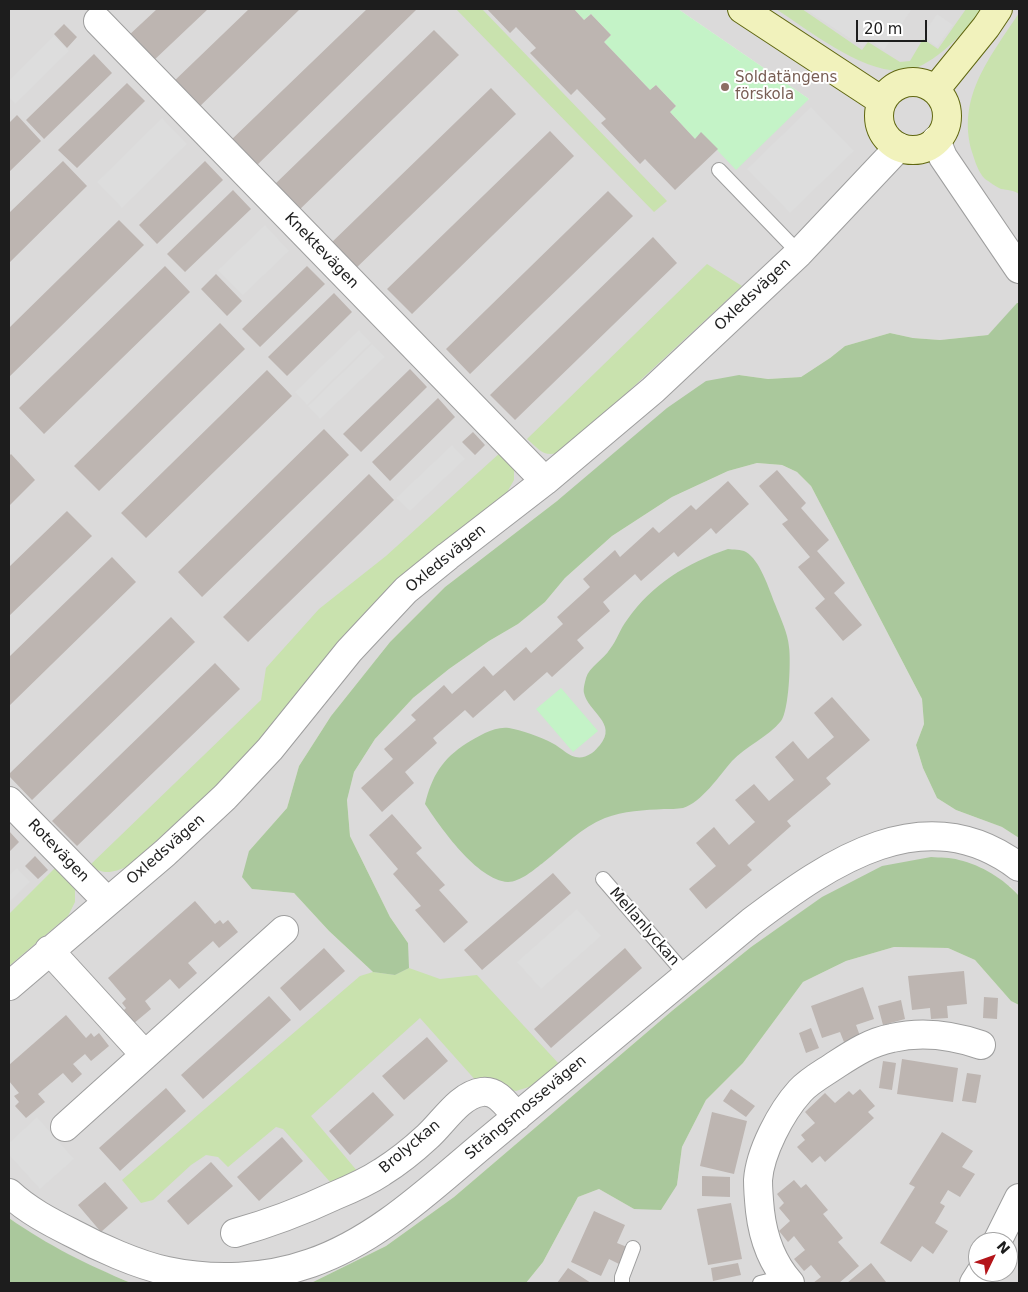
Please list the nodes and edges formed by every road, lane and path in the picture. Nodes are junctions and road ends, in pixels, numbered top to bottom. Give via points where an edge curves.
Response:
1 (742, 9) edge
2 (998, 9) edge
3 (98, 21) dead end
4 (935, 90) junction
5 (882, 101) junction
6 (936, 140) junction
7 (899, 147) junction
8 (719, 170) dead end
9 (799, 253) junction
10 (1019, 269) edge
11 (545, 481) junction
12 (9, 801) edge
13 (1019, 867) edge
14 (603, 879) dead end
15 (107, 901) junction
16 (284, 930) dead end
17 (49, 950) junction
18 (686, 975) junction
19 (9, 986) edge
20 (981, 1045) dead end
21 (144, 1055) junction
22 (517, 1117) junction
23 (65, 1127) dead end
24 (9, 1193) edge
25 (1019, 1198) edge
26 (1002, 1232) edge
27 (235, 1233) dead end
28 (632, 1248) dead end
29 (778, 1281) edge
30 (622, 1283) edge

1 - 5 street
2 - 4 street
3 - 11 street, Knektevägen
4 - 5 street via 921,83 906,83 892,89
4 - 6 street via 947,115 945,126
5 - 7 street via 879,114 881,128
6 - 7 street via 918,149
6 - 10 street via 943,157
7 - 9 street, Oxledsvägen
8 - 9 lane
9 - 11 street, Oxledsvägen via 653,390
11 - 15 street, Oxledsvägen via 406,590 349,651 270,749 231,790 165,853
12 - 15 street, Rotevägen
13 - 18 street, Strängsmossevägen via 1003,854 959,839 914,838 868,848 841,860 784,897
14 - 18 lane, Mellanlyckan
15 - 17 street, Oxledsvägen
16 - 21 street
17 - 19 street, Oxledsvägen
17 - 21 street
18 - 22 street, Strängsmossevägen
20 - 29 street via 941,1035 892,1038 852,1054 800,1091 786,1109 772,1137 758,1179 761,1222
21 - 23 street
22 - 24 street, Strängsmossevägen via 422,1195 360,1240 312,1263 260,1275 214,1276 166,1271 89,1242 46,1220
22 - 27 street, Brolyckan via 498,1096 489,1092 473,1094 413,1149 374,1177 295,1214
25 - 26 street
28 - 30 lane

